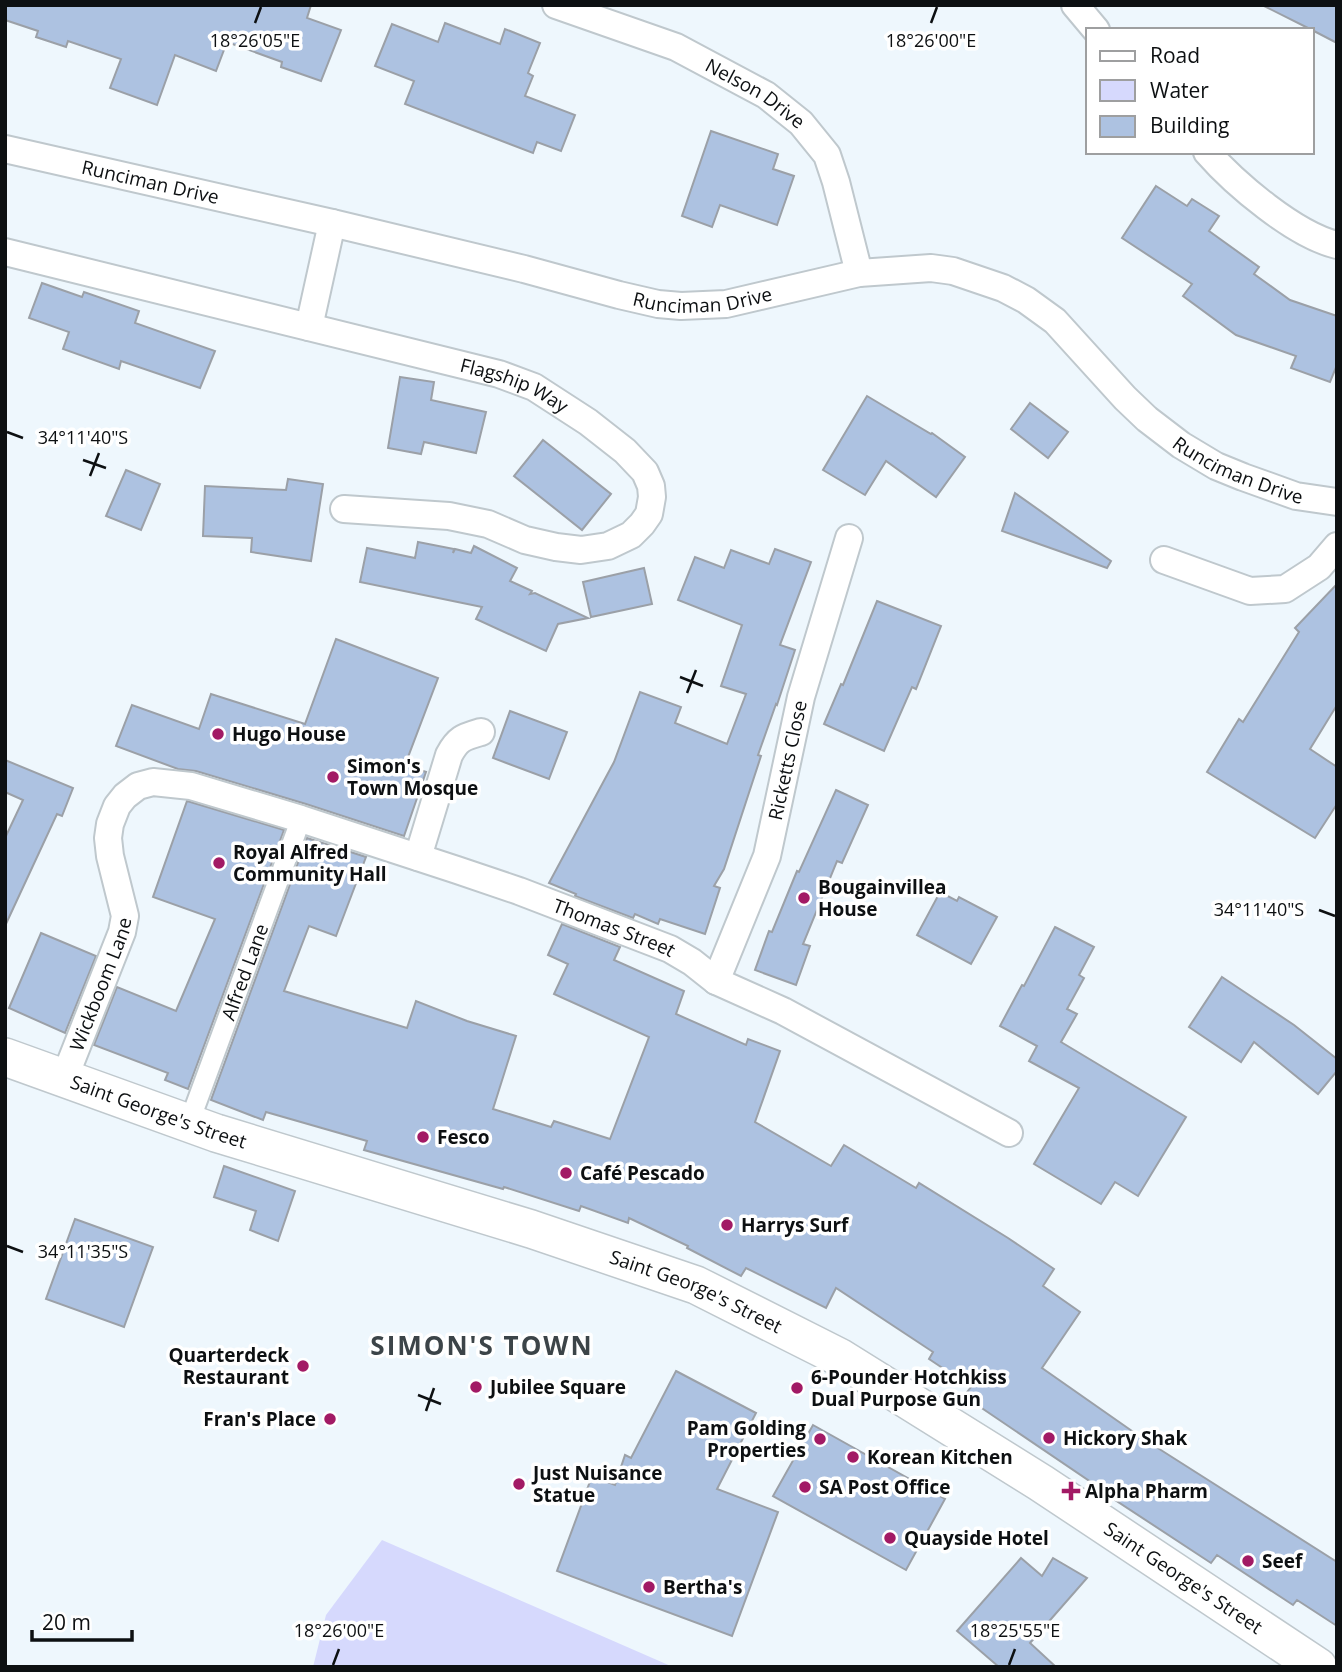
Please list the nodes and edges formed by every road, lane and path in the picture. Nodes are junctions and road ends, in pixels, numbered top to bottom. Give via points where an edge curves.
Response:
1 (556, 5) edge
2 (1075, 5) edge
3 (1094, 28) edge
4 (5, 149) edge
5 (1209, 154) edge
6 (332, 223) junction
7 (1337, 245) edge
8 (5, 252) edge
9 (859, 273) junction
10 (309, 327) junction
11 (1337, 502) edge
12 (344, 509) dead end
13 (849, 538) dead end
14 (1337, 546) edge
15 (1164, 560) dead end
16 (481, 732) dead end
17 (191, 786) joint
18 (301, 819) junction
19 (418, 858) junction
20 (716, 981) junction
21 (5, 1057) edge
22 (64, 1079) junction
23 (189, 1123) junction
24 (1009, 1133) dead end
25 (1318, 1667) edge

1 - 9 street, Nelson Drive via 676,47 766,95 801,123 827,155
2 - 3 street
4 - 6 street, Runciman Drive
5 - 7 street via 1258,200 1305,232
6 - 9 street, Runciman Drive via 619,295 681,306 726,304
6 - 10 street
8 - 10 street, Flagship Way
9 - 11 street, Runciman Drive via 930,268 1003,288 1055,321 1125,398 1181,445 1216,466 1269,487
10 - 12 street, Flagship Way via 499,374 534,387 625,452 645,472 652,497 649,514 631,536 581,550 526,540 488,524 449,516
13 - 20 street, Ricketts Close via 801,697 767,856
14 - 15 street via 1319,567 1285,589 1250,591
16 - 19 street via 463,737 449,755
17 - 18 street, Thomas Street
17 - 22 street, Wickboom Lane via 153,782 138,786 117,806 108,838 125,916 122,932
18 - 19 street, Thomas Street
18 - 23 street, Alfred Lane
19 - 20 street, Thomas Street via 670,949
20 - 24 street, Thomas Street via 783,1011
21 - 22 main road, Saint George's Street
22 - 23 main road, Saint George's Street
23 - 25 main road, Saint George's Street via 696,1285 839,1357 896,1392

